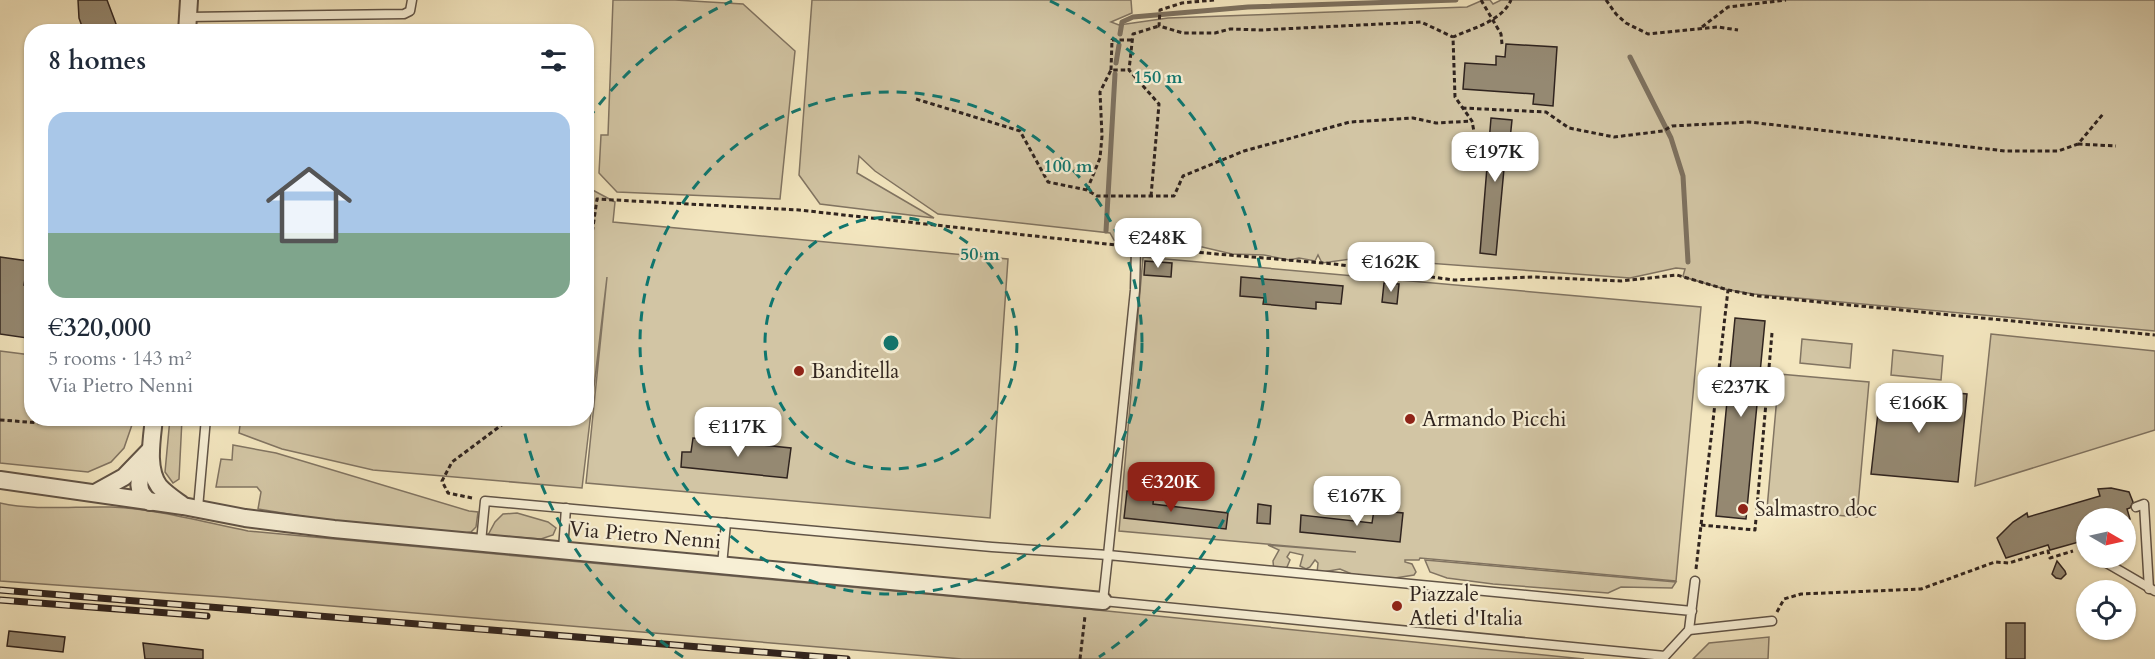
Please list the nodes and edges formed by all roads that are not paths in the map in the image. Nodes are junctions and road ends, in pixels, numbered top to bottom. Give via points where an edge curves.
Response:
1 (189, 0) edge
2 (412, 0) edge
3 (188, 24) edge
4 (1136, 248) road end
5 (153, 426) edge
6 (205, 426) edge
7 (151, 450) junction
8 (0, 480) edge
9 (95, 493) junction
10 (150, 501) junction
11 (191, 507) junction
12 (2136, 507) dead end
13 (566, 508) junction
14 (726, 523) junction
15 (481, 542) junction
16 (563, 550) junction
17 (1108, 555) junction
18 (722, 565) junction
19 (2115, 568) edge
20 (1695, 582) road end
21 (2152, 590) edge
22 (1095, 600) junction
23 (1692, 611) junction
24 (1772, 621) road end
25 (1689, 630) junction

1 - 3 street
2 - 3 lane via 410,11 404,14
4 - 17 lane
5 - 7 street
6 - 11 lane
7 - 9 street via 124,477
7 - 10 street via 139,485 142,495
7 - 11 street, Via Pietro Nenni via 157,483 167,494
8 - 9 street, Via Pietro Nenni
9 - 10 street, Via Pietro Nenni
10 - 11 street, Via Pietro Nenni
11 - 15 street, Via Pietro Nenni via 245,518
12 - 21 lane via 2144,504
13 - 14 lane
13 - 15 lane via 485,501
13 - 16 lane
14 - 17 lane
14 - 18 lane
15 - 16 street, Via Pietro Nenni
16 - 18 street, Via Pietro Nenni
17 - 22 lane
17 - 23 lane
18 - 22 street, Via Pietro Nenni
19 - 21 lane
20 - 23 lane
22 - 25 lane via 1665,656
23 - 25 lane
24 - 25 lane

